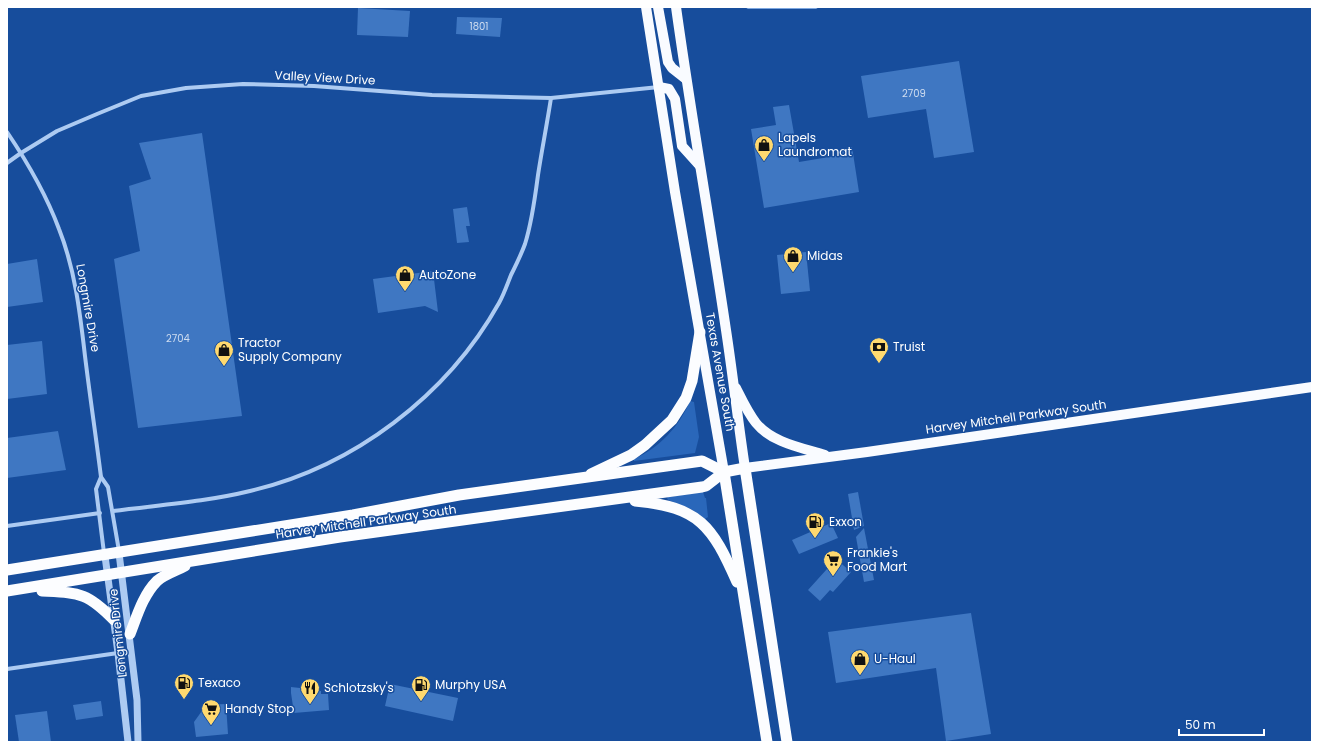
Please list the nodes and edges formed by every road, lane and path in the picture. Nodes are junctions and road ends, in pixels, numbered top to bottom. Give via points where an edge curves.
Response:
1 (646, 7) edge
2 (658, 7) edge
3 (676, 7) edge
4 (686, 79) junction
5 (659, 87) junction
6 (551, 98) junction
7 (7, 132) edge
8 (21, 152) junction
9 (7, 163) edge
10 (700, 166) junction
11 (700, 332) junction
12 (732, 382) junction
13 (1312, 387) edge
14 (829, 457) junction
15 (745, 468) junction
16 (724, 472) junction
17 (101, 477) junction
18 (584, 478) junction
19 (617, 500) junction
20 (113, 511) junction
21 (100, 513) junction
22 (7, 526) edge
23 (119, 553) junction
24 (105, 556) junction
25 (197, 561) junction
26 (7, 570) edge
27 (122, 572) junction
28 (108, 575) junction
29 (21, 589) junction
30 (7, 591) edge
31 (744, 597) junction
32 (114, 620) junction
33 (130, 634) junction
34 (118, 653) junction
35 (7, 669) edge
36 (128, 742) edge
37 (138, 742) edge
38 (767, 742) edge
39 (787, 742) edge

1 - 5 main road, Texas Avenue South
2 - 4 main road via 668,62
3 - 4 main road, Texas Avenue South
4 - 10 main road, Texas Avenue South
5 - 6 street, Valley View Drive
5 - 10 main road via 669,89 675,99 682,146
5 - 11 main road, Texas Avenue South
6 - 8 street, Valley View Drive via 432,95 314,86 243,84 186,88 141,96 57,131
6 - 20 street via 534,208 524,245 500,302 482,331 434,387 378,434 346,454 309,472 250,491
7 - 8 street, Longmire Drive
8 - 9 street, Valley View Drive
8 - 17 street, Longmire Drive via 59,229 70,264 78,302
10 - 12 main road, Texas Avenue South
11 - 16 main road, Texas Avenue South
11 - 18 highway via 692,381 686,398 672,420 645,446
12 - 14 main road via 756,423 767,433
12 - 15 main road, Texas Avenue South
13 - 14 main road, Harvey Mitchell Parkway South
14 - 15 main road, Harvey Mitchell Parkway South
15 - 16 highway, Harvey Mitchell Parkway South
15 - 39 highway, Texas Avenue South
16 - 18 highway, Harvey Mitchell Parkway South via 702,461
16 - 19 highway, Harvey Mitchell Parkway South via 706,486
16 - 31 highway, Texas Avenue South
17 - 20 street, Longmire Drive via 108,487
17 - 21 street, Longmire Drive via 96,488
18 - 23 highway, Harvey Mitchell Parkway South via 459,495
19 - 25 highway, Harvey Mitchell Parkway South via 340,538
19 - 31 highway via 666,505 689,514 702,523 714,536
20 - 23 street, Longmire Drive
21 - 22 street
21 - 24 street, Longmire Drive
23 - 24 highway, Harvey Mitchell Parkway South
23 - 27 street, Longmire Drive
24 - 26 highway, Harvey Mitchell Parkway South
24 - 28 street, Longmire Drive
25 - 27 highway, Harvey Mitchell Parkway South
25 - 33 highway via 158,581 144,599
27 - 28 highway, Harvey Mitchell Parkway South
27 - 33 street, Longmire Drive
28 - 29 highway, Harvey Mitchell Parkway South
28 - 32 street, Longmire Drive
29 - 30 highway, Harvey Mitchell Parkway South
29 - 32 highway via 79,594 100,606
31 - 38 highway, Texas Avenue South
32 - 34 street, Longmire Drive
33 - 37 street, Longmire Drive via 137,700
34 - 35 street
34 - 36 street, Longmire Drive

